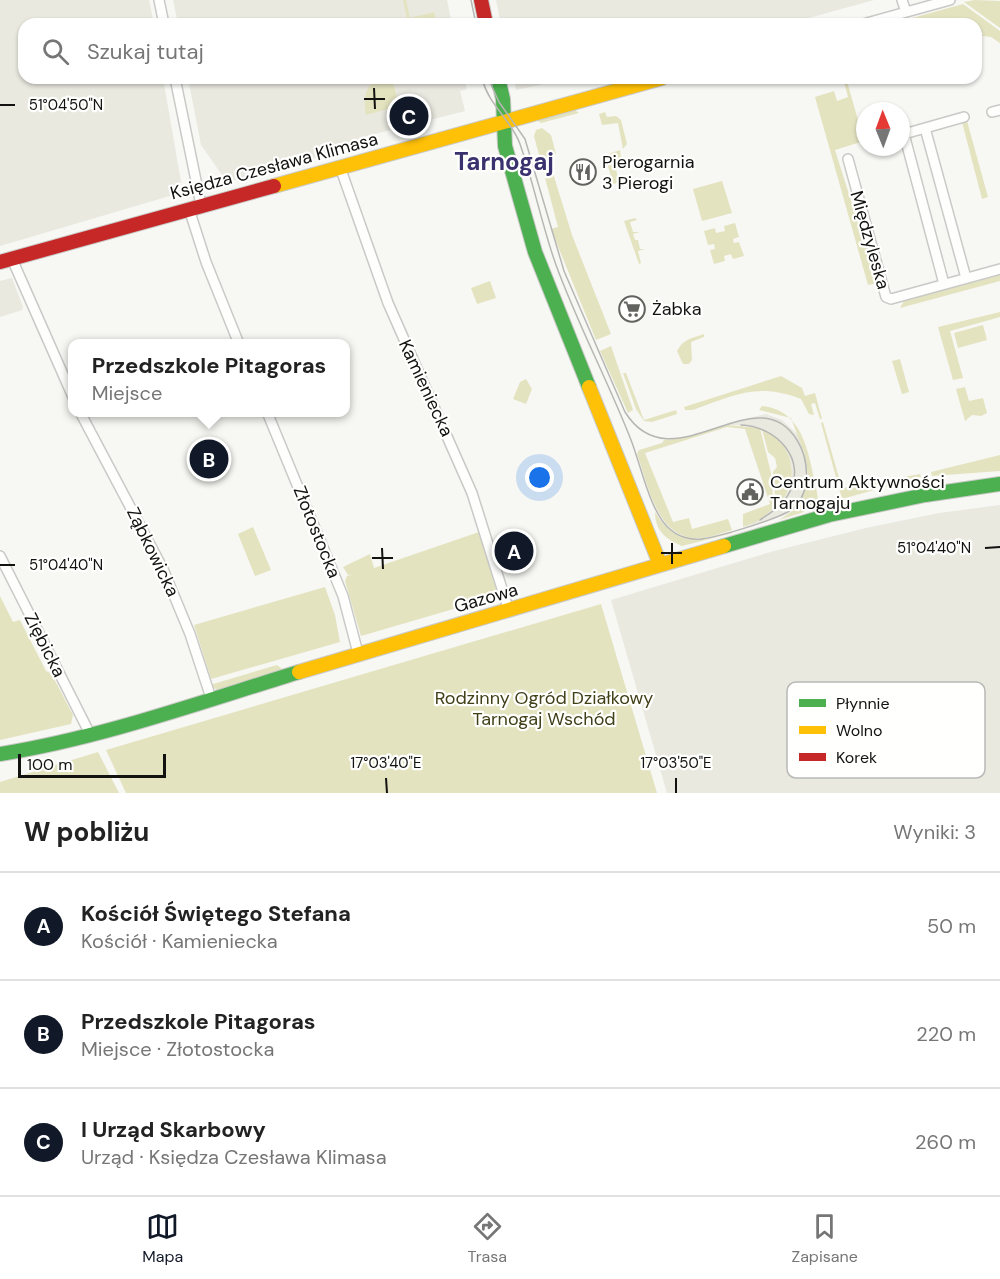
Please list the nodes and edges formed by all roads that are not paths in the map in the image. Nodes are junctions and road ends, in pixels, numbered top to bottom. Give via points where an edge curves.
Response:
1 (159, 0) edge
2 (481, 0) edge
3 (902, 0) edge
4 (950, 0) edge
5 (906, 12) junction
6 (163, 18) edge
7 (485, 18) edge
8 (885, 18) edge
9 (176, 84) edge
10 (499, 84) edge
11 (640, 84) edge
12 (963, 117) dead end
13 (505, 121) junction
14 (925, 128) junction
15 (848, 159) dead end
16 (340, 167) junction
17 (195, 207) junction
18 (6, 260) edge
19 (1000, 269) edge
20 (966, 278) junction
21 (944, 284) junction
22 (237, 339) edge
23 (68, 389) edge
24 (84, 417) edge
25 (269, 417) edge
26 (1000, 484) edge
27 (0, 556) edge
28 (660, 564) junction
29 (509, 610) junction
30 (358, 653) junction
31 (211, 698) junction
32 (90, 734) junction
33 (0, 754) edge

1 - 6 street
2 - 7 street
3 - 5 street
4 - 5 street
5 - 8 street
9 - 17 street
10 - 13 street
11 - 13 street, Księdza Czesława Klimasa
12 - 14 street
13 - 16 street, Księdza Czesława Klimasa
13 - 28 street via 505,146 547,283
14 - 20 street
14 - 21 street via 904,134
15 - 21 street, Międzyleska via 886,297 891,299
16 - 17 street, Księdza Czesława Klimasa
16 - 29 street, Kamieniecka via 388,303 472,493
17 - 18 street, Księdza Czesława Klimasa
17 - 22 street via 206,262
18 - 23 street
19 - 20 street, Międzyleska
20 - 21 street, Międzyleska
24 - 31 street, Ząbkowicka via 163,569
25 - 30 street, Złotostocka via 343,596
26 - 28 street, Gazowa via 829,515
27 - 32 street, Ziębicka
28 - 29 street, Gazowa
29 - 30 street, Gazowa
30 - 31 street, Gazowa
31 - 32 street, Gazowa
32 - 33 street, Gazowa

